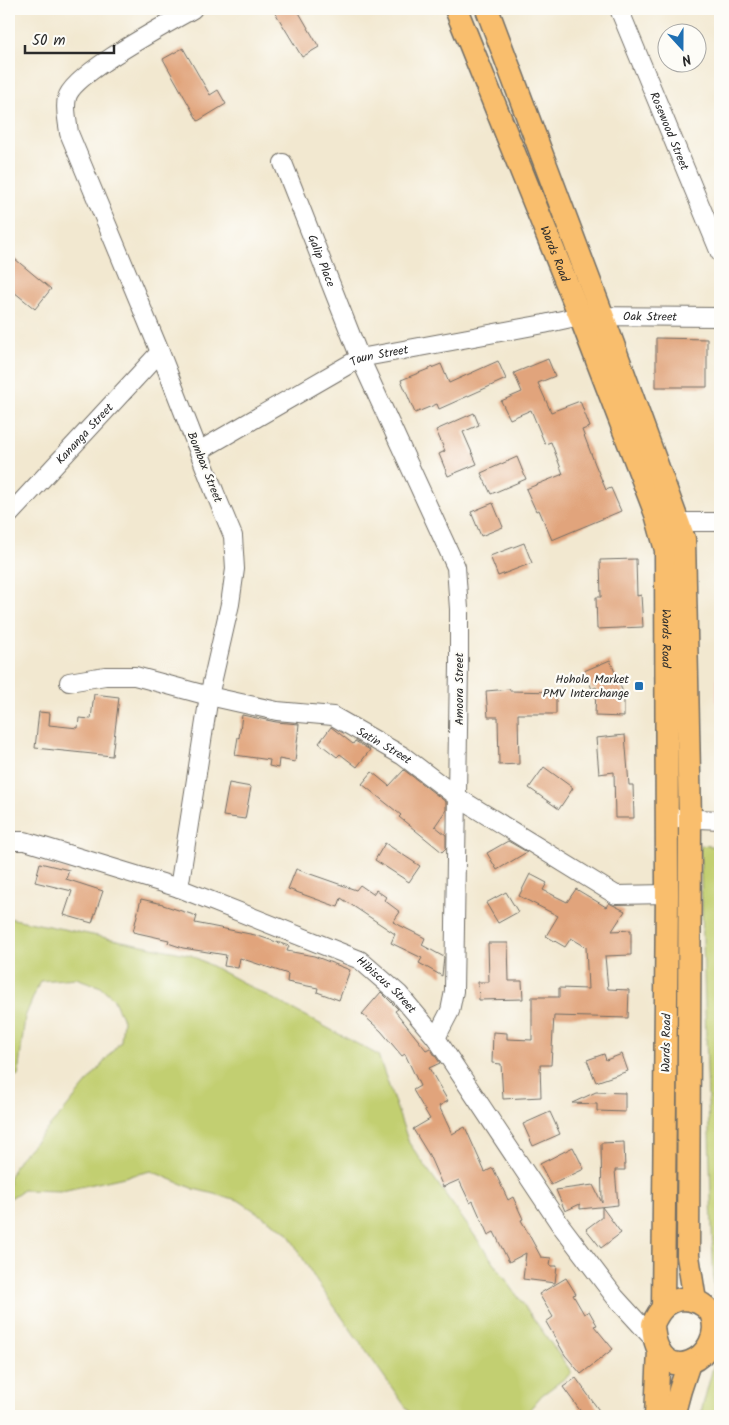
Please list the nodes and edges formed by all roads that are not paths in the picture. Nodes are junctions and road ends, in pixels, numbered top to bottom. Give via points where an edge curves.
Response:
1 (193, 9) edge
2 (456, 9) edge
3 (487, 9) edge
4 (620, 9) edge
5 (284, 163) dead end
6 (720, 254) edge
7 (580, 316) junction
8 (603, 317) junction
9 (720, 317) edge
10 (160, 352) junction
11 (360, 358) junction
12 (199, 451) junction
13 (656, 514) junction
14 (9, 516) edge
15 (679, 522) junction
16 (720, 522) edge
17 (69, 682) dead end
18 (209, 696) junction
19 (457, 797) junction
20 (667, 817) junction
21 (690, 818) junction
22 (720, 820) edge
23 (9, 841) edge
24 (179, 888) junction
25 (667, 894) junction
26 (436, 1038) junction
27 (694, 1301) junction
28 (629, 1311) junction
29 (660, 1311) junction
30 (658, 1347) junction
31 (689, 1363) junction
32 (659, 1415) edge

1 - 10 street, Bombax Street via 90,71 67,97 69,132
2 - 7 main road, Wards Road
3 - 8 main road, Wards Road
4 - 6 street, Rosewood Street
5 - 11 street, Galip Place
7 - 8 street, Oak Street
7 - 11 street, Taun Street
7 - 13 main road, Wards Road
8 - 9 street, Oak Street
8 - 15 main road, Wards Road
10 - 12 street, Bombax Street
10 - 14 street, Kananga Street
11 - 12 street, Taun Street
11 - 19 street, Amoora Street via 456,567 459,609
12 - 18 street, Bombax Street via 234,536 235,569 230,604
13 - 15 street
13 - 20 main road, Wards Road via 666,550
15 - 16 street
15 - 21 main road, Wards Road via 685,557
17 - 18 street, Satin Street via 105,676 135,676
18 - 19 street, Satin Street via 277,711 333,716 403,756
18 - 24 street, Bombax Street
19 - 25 street, Satin Street via 616,895
19 - 26 street, Amoora Street via 454,991 450,1011
20 - 21 street
20 - 25 main road, Wards Road
21 - 22 street
21 - 27 main road, Wards Road via 688,1256
23 - 24 street, Hibiscus Street via 25,841
24 - 26 street, Hibiscus Street via 360,960 400,994
25 - 29 main road, Wards Road
26 - 28 street, Hibiscus Street via 555,1217 614,1298
27 - 29 main road via 675,1300
27 - 31 main road via 710,1312 716,1338 706,1355
28 - 29 street
28 - 30 street, Hibiscus Street
29 - 30 main road via 653,1324
30 - 31 main road via 670,1361
30 - 32 main road
31 - 32 main road

